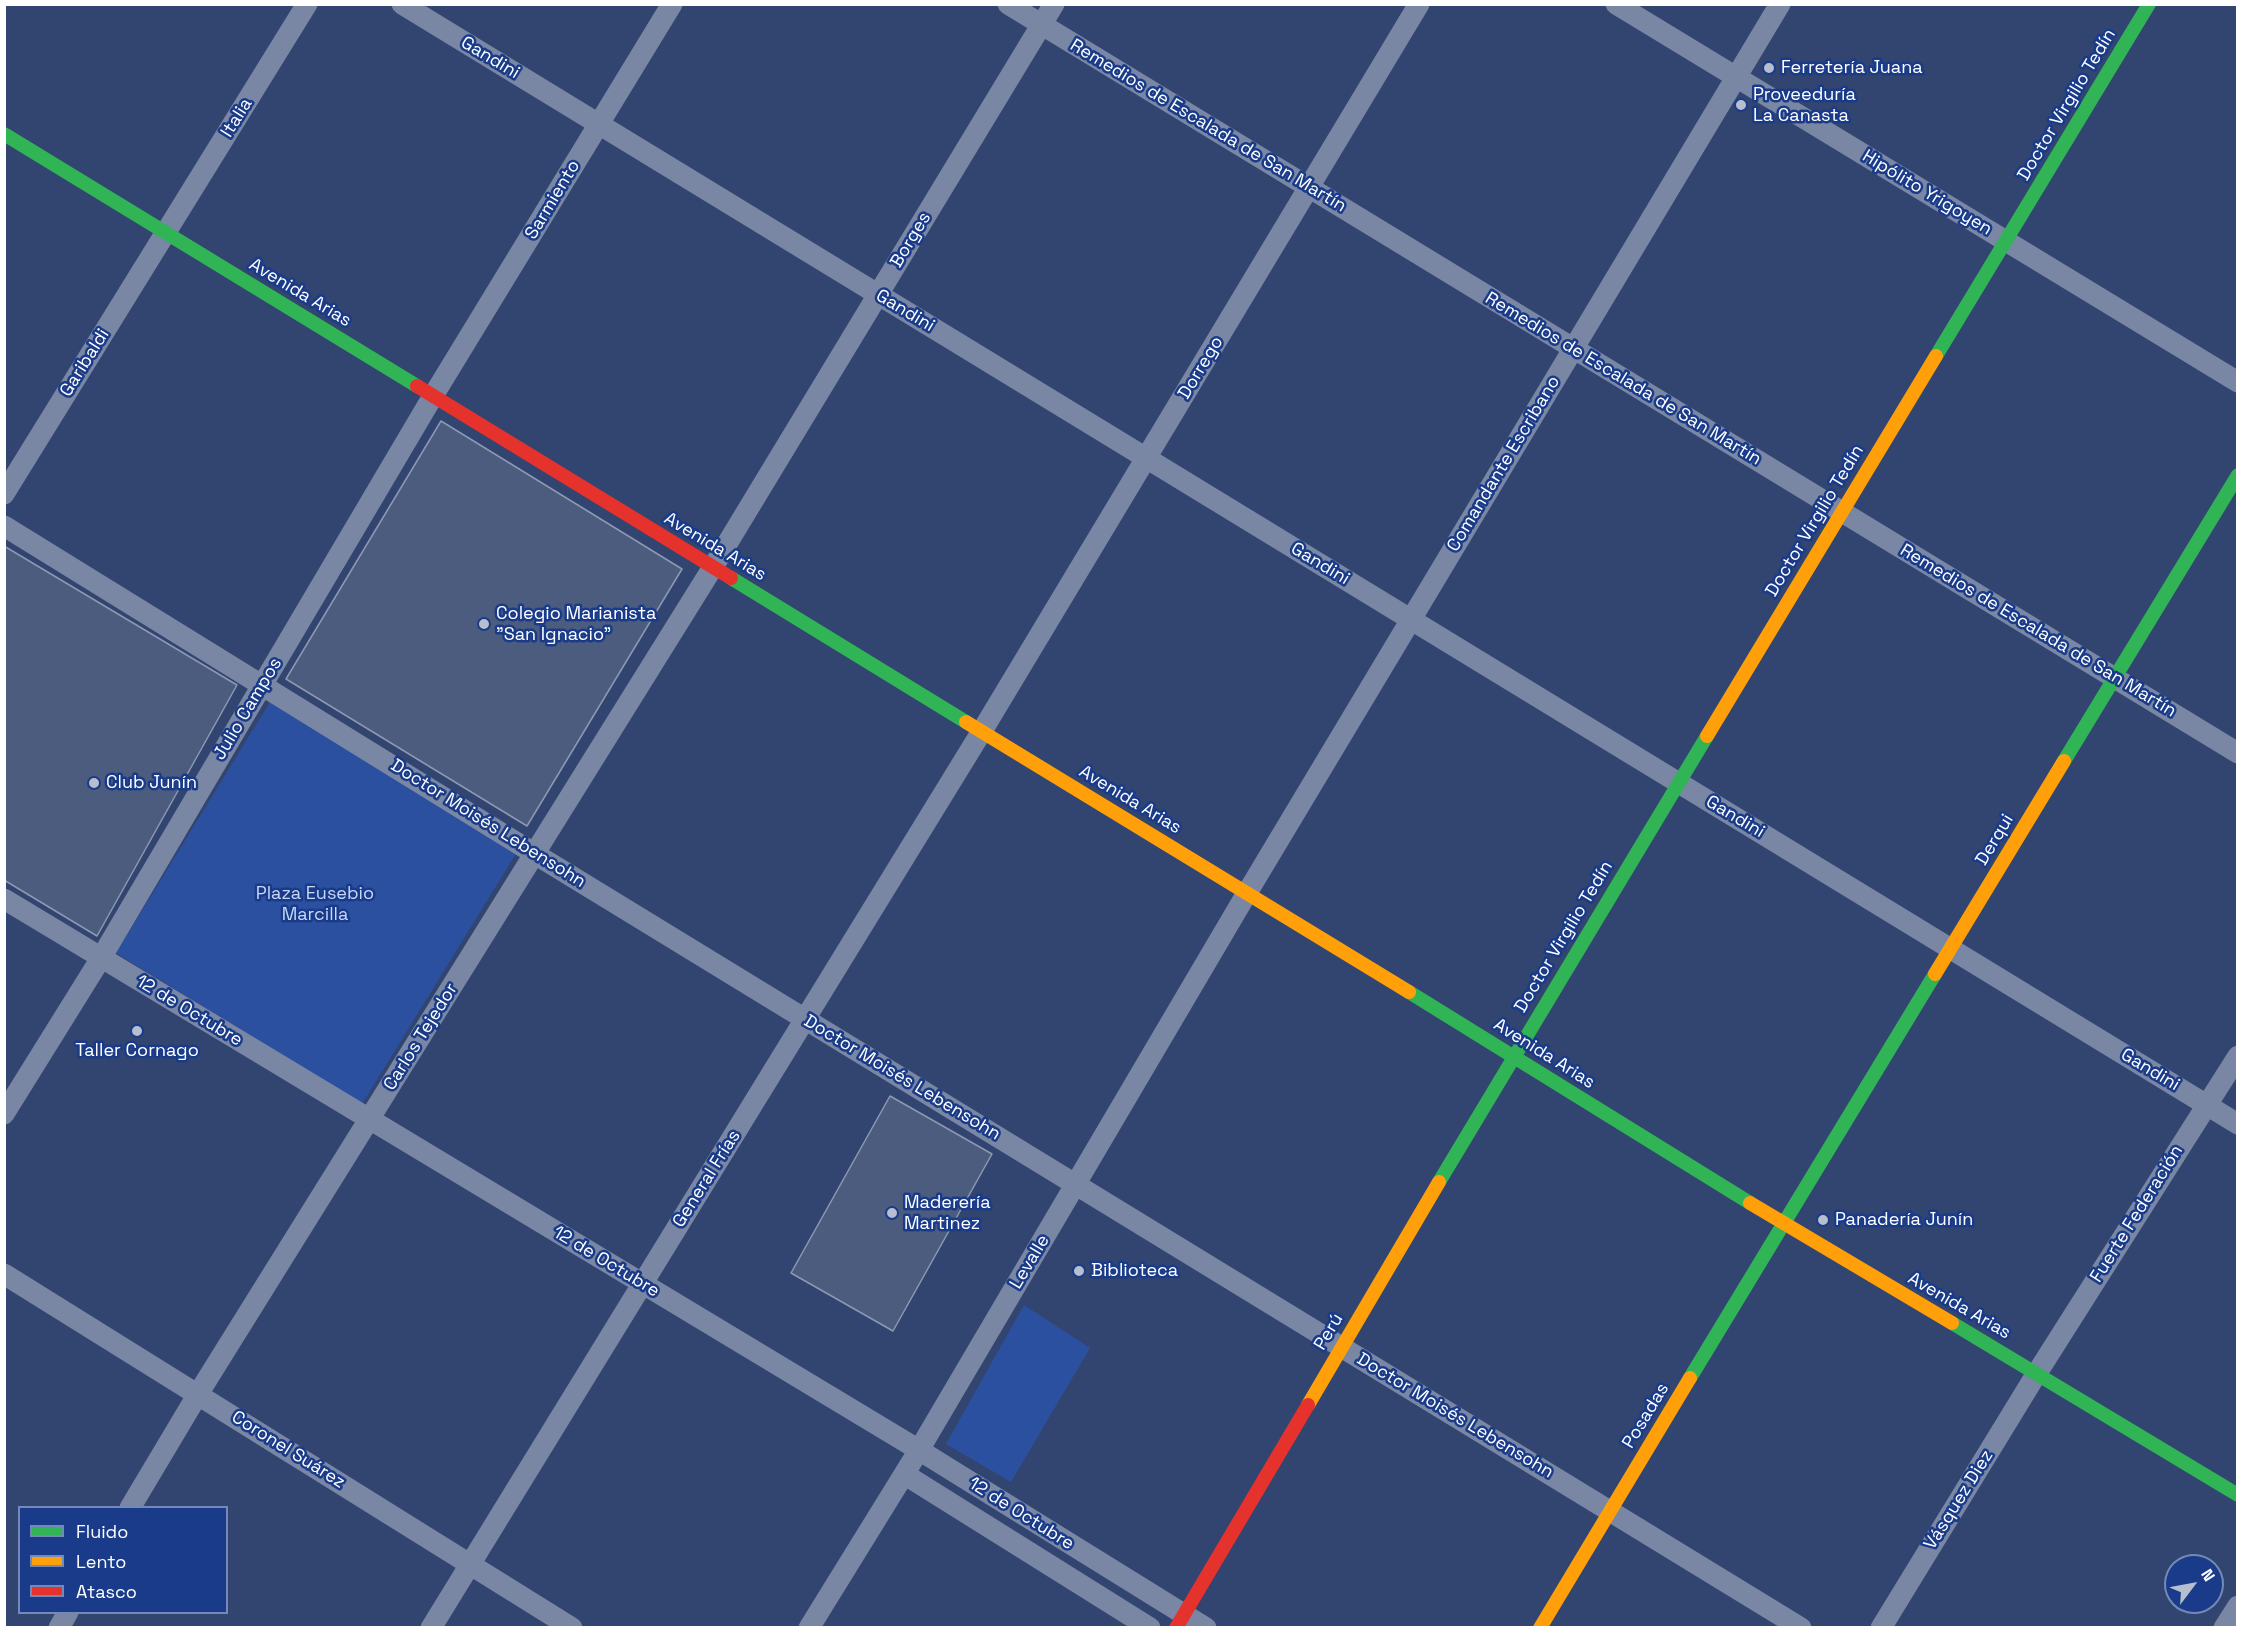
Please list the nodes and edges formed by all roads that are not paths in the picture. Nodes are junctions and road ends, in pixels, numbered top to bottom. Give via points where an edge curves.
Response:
1 (307, 4) edge
2 (402, 4) edge
3 (672, 4) edge
4 (1008, 4) edge
5 (1054, 4) edge
6 (1419, 4) edge
7 (1616, 4) edge
8 (1780, 4) edge
9 (2149, 4) edge
10 (1042, 25) junction
11 (1736, 77) junction
12 (599, 124) junction
13 (4, 134) edge
14 (1309, 188) junction
15 (166, 232) junction
16 (2005, 241) junction
17 (878, 295) junction
18 (1574, 349) junction
19 (2238, 382) edge
20 (433, 396) junction
21 (1146, 458) junction
22 (2238, 475) edge
23 (4, 494) edge
24 (1842, 512) junction
25 (4, 526) edge
26 (713, 567) junction
27 (1411, 620) junction
28 (2114, 678) junction
29 (262, 685) junction
30 (982, 730) junction
31 (2238, 753) edge
32 (1678, 783) junction
33 (535, 854) junction
34 (1247, 893) junction
35 (4, 899) edge
36 (1950, 948) junction
37 (101, 958) junction
38 (805, 1019) junction
39 (1513, 1056) junction
40 (2238, 1056) edge
41 (2206, 1105) junction
42 (4, 1114) edge
43 (369, 1120) junction
44 (2238, 1124) edge
45 (1076, 1184) junction
46 (1783, 1223) junction
47 (4, 1274) edge
48 (642, 1284) junction
49 (1341, 1347) junction
50 (2037, 1373) junction
51 (198, 1394) junction
52 (919, 1450) junction
53 (904, 1474) junction
54 (2238, 1495) edge
55 (131, 1506) edge
56 (1610, 1511) junction
57 (471, 1564) junction
58 (2238, 1606) edge
59 (67, 1614) edge
60 (1180, 1621) edge
61 (58, 1628) edge
62 (431, 1628) edge
63 (572, 1628) edge
64 (809, 1628) edge
65 (1150, 1628) edge
66 (1206, 1628) edge
67 (1540, 1628) edge
68 (1801, 1628) edge
69 (1881, 1628) edge
70 (2224, 1628) edge

1 - 15 street, Italia
2 - 12 street, Gandini
3 - 12 street, Sarmiento
4 - 10 street, Remedios de Escalada de San Martín
5 - 10 street, Borges
6 - 14 street, Dorrego
7 - 11 street, Hipólito Yrigoyen
8 - 11 street, Comandante Escribano
9 - 16 main road, Doctor Virgilio Tedín
10 - 14 street, Remedios de Escalada de San Martín
10 - 17 street, Borges
11 - 16 street, Hipólito Yrigoyen
11 - 18 street, Comandante Escribano
12 - 17 street, Gandini
12 - 20 street, Sarmiento
13 - 15 main road, Avenida Arias
14 - 18 street, Remedios de Escalada de San Martín
14 - 21 street, Dorrego
15 - 20 main road, Avenida Arias
15 - 23 street, Garibaldi
16 - 19 street, Hipólito Yrigoyen
16 - 24 main road, Doctor Virgilio Tedín
17 - 21 street, Gandini
17 - 26 street, Borges
18 - 24 street, Remedios de Escalada de San Martín
18 - 27 street, Comandante Escribano
20 - 26 main road, Avenida Arias
20 - 29 street, Julio Campos
21 - 27 street, Gandini
21 - 30 street, Dorrego
22 - 28 main road, Derqui
24 - 28 street, Remedios de Escalada de San Martín
24 - 32 main road, Doctor Virgilio Tedín
25 - 29 street, Doctor Moisés Lebensohn
26 - 30 main road, Avenida Arias
26 - 33 street, Carlos Tejedor
27 - 32 street, Gandini
27 - 34 street, Comandante Escribano
28 - 31 street, Remedios de Escalada de San Martín
28 - 36 main road, Derqui
29 - 33 street, Doctor Moisés Lebensohn
29 - 37 street, Julio Campos
30 - 34 main road, Avenida Arias
30 - 38 street, General Frías
32 - 36 street, Gandini
32 - 39 main road, Doctor Virgilio Tedín
33 - 38 street, Doctor Moisés Lebensohn
33 - 43 street, Carlos Tejedor
34 - 39 main road, Avenida Arias
34 - 45 street, Levalle
35 - 37 street, 12 de Octubre
36 - 41 street, Gandini
36 - 46 main road, Derqui
37 - 42 street, Julio Campos
37 - 43 street, 12 de Octubre
38 - 45 street, Doctor Moisés Lebensohn
38 - 48 street, General Frías
39 - 46 main road, Avenida Arias
39 - 49 main road, Perú
40 - 41 street, Fuerte Federación
41 - 44 street, Gandini
41 - 50 street, Fuerte Federación
43 - 48 street, 12 de Octubre
43 - 51 street, Carlos Tejedor
45 - 49 street, Doctor Moisés Lebensohn
45 - 52 street, Levalle
46 - 50 main road, Avenida Arias
46 - 56 main road, Posadas
47 - 51 street, Coronel Suárez
48 - 52 street, 12 de Octubre
48 - 57 street, General Frías
49 - 56 street, Doctor Moisés Lebensohn
49 - 60 main road, Perú
50 - 54 main road, Avenida Arias
50 - 69 street, Vásquez Diez
51 - 55 street, Carlos Tejedor
51 - 57 street, Coronel Suárez
52 - 53 street, Levalle
52 - 60 street, 12 de Octubre
53 - 64 street, Levalle
53 - 65 street, 12 de Octubre
56 - 67 main road, Posadas
56 - 68 street, Doctor Moisés Lebensohn
57 - 62 street, General Frías
57 - 63 street, Coronel Suárez
58 - 70 street
59 - 61 street
60 - 66 street, 12 de Octubre

